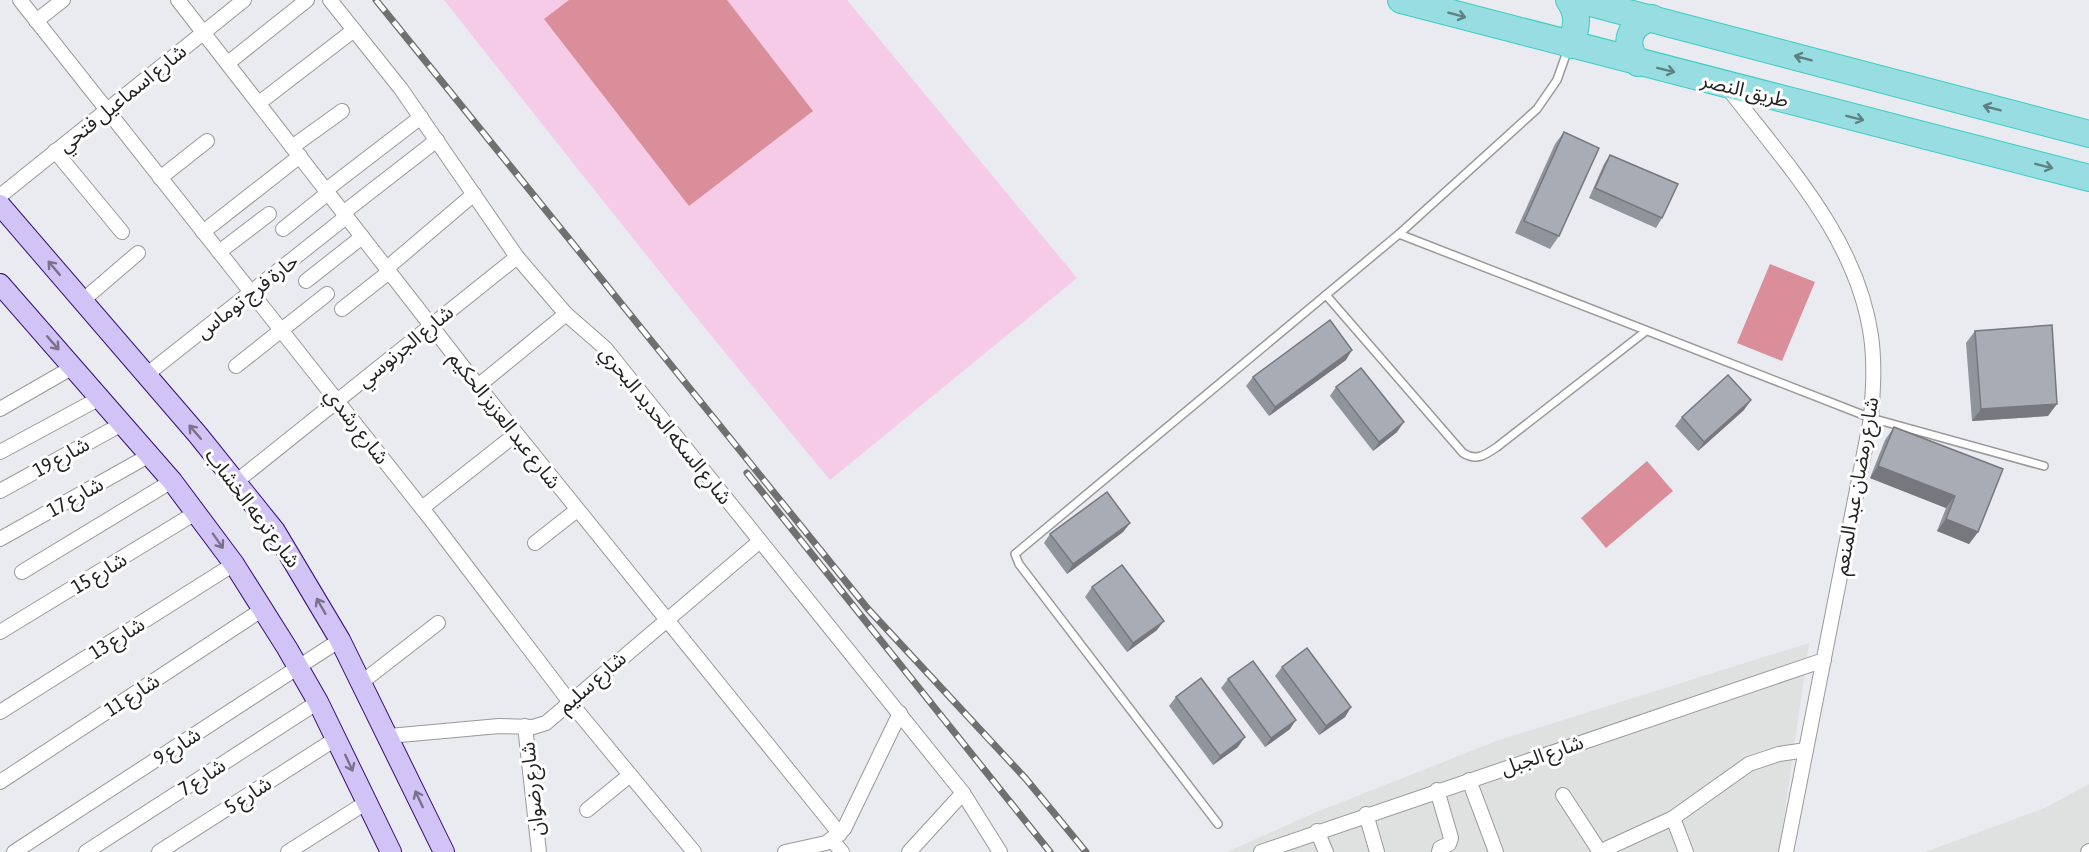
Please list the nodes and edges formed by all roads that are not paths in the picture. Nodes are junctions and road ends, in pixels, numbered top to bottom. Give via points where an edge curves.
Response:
1 (20, 0) edge
2 (63, 0) edge
3 (178, 0) edge
4 (244, 0) edge
5 (307, 0) edge
6 (330, 0) edge
7 (1401, 0) edge
8 (1569, 0) edge
9 (1579, 0) edge
10 (1652, 18) junction
11 (36, 21) junction
12 (354, 30) junction
13 (204, 32) junction
14 (1569, 45) junction
15 (228, 63) junction
16 (1638, 63) junction
17 (1726, 85) junction
18 (259, 103) junction
19 (107, 110) junction
20 (342, 111) dead end
21 (420, 117) junction
22 (2089, 134) edge
23 (437, 140) junction
24 (207, 141) dead end
25 (56, 151) junction
26 (296, 152) junction
27 (2089, 177) edge
28 (160, 178) junction
29 (327, 191) junction
30 (474, 194) junction
31 (0, 196) edge
32 (0, 205) edge
33 (269, 214) dead end
34 (345, 214) junction
35 (283, 229) dead end
36 (122, 232) dead end
37 (203, 232) junction
38 (1399, 234) junction
39 (362, 237) junction
40 (219, 252) junction
41 (138, 253) dead end
42 (517, 257) junction
43 (388, 270) junction
44 (306, 280) dead end
45 (0, 284) edge
46 (252, 293) junction
47 (327, 294) dead end
48 (1326, 295) junction
49 (82, 301) junction
50 (342, 309) dead end
51 (566, 314) junction
52 (431, 326) junction
53 (281, 331) junction
54 (1646, 331) junction
55 (236, 366) dead end
56 (73, 367) junction
57 (146, 375) junction
58 (478, 386) junction
59 (100, 398) junction
60 (337, 401) junction
61 (0, 409) edge
62 (1871, 418) junction
63 (122, 424) junction
64 (516, 434) junction
65 (0, 452) edge
66 (150, 455) junction
67 (2044, 466) dead end
68 (172, 481) junction
69 (237, 481) junction
70 (0, 491) edge
71 (422, 508) junction
72 (577, 510) junction
73 (197, 512) junction
74 (0, 539) edge
75 (760, 541) junction
76 (535, 543) dead end
77 (234, 564) junction
78 (22, 572) dead end
79 (263, 609) junction
80 (665, 620) junction
81 (438, 623) dead end
82 (0, 632) edge
83 (340, 640) junction
84 (1824, 660) junction
85 (299, 668) junction
86 (362, 682) junction
87 (569, 700) junction
88 (318, 702) junction
89 (0, 712) edge
90 (900, 713) junction
91 (525, 726) junction
92 (389, 736) junction
93 (337, 738) junction
94 (1806, 750) junction
95 (630, 775) junction
96 (1469, 780) junction
97 (0, 782) edge
98 (1437, 790) junction
99 (963, 793) junction
100 (1563, 795) dead end
101 (367, 802) junction
102 (587, 810) dead end
103 (1366, 814) junction
104 (1673, 818) junction
105 (1218, 824) dead end
106 (1317, 831) junction
107 (836, 837) junction
108 (995, 850) edge
109 (14, 852) edge
110 (86, 852) edge
111 (159, 852) edge
112 (288, 852) edge
113 (391, 852) edge
114 (444, 852) edge
115 (539, 852) edge
116 (694, 852) edge
117 (784, 852) edge
118 (842, 852) edge
119 (909, 852) edge
120 (1261, 852) edge
121 (1326, 852) edge
122 (1377, 852) edge
123 (1438, 852) edge
124 (1496, 852) edge
125 (1599, 852) edge
126 (1686, 852) edge
127 (1786, 852) edge

1 - 11 street, شارع رشدي
2 - 11 street
3 - 13 street, شارع عبد العزيز الحكيم
4 - 13 street, شارع اسماعيل فتحي
5 - 15 street
6 - 12 street, شارع السكه الحديد البحري
7 -> 14 highway, طريق النصر
8 - 14 highway via 1577,21
9 - 10 highway
10 - 16 highway via 1634,27 1629,37 1629,47
22 -> 10 highway
11 - 19 street, شارع رشدي
12 - 18 street
12 - 21 street, شارع السكه الحديد البحري
13 - 15 street, شارع عبد العزيز الحكيم
13 - 19 street, شارع اسماعيل فتحي
14 - 16 highway, طريق النصر
14 - 38 lane via 1557,80 1537,109
15 - 18 street, شارع عبد العزيز الحكيم
16 -> 17 highway, طريق النصر
17 -> 27 highway, طريق النصر
17 - 62 street, شارع رمضان عبد المنعم via 1828,220 1848,257 1871,336
18 - 26 street, شارع عبد العزيز الحكيم
19 - 25 street, شارع اسماعيل فتحي
19 - 28 street, شارع رشدي
20 - 26 street
21 - 23 street, شارع السكه الحديد البحري
21 - 29 street
23 - 30 street, شارع السكه الحديد البحري
23 - 34 street, حارة فرج توماس
24 - 28 street
25 - 31 street, شارع اسماعيل فتحي
25 - 36 street
26 - 29 street, شارع عبد العزيز الحكيم
26 - 37 street
28 - 37 street, شارع رشدي
29 - 34 street, شارع عبد العزيز الحكيم
29 - 35 street
30 - 42 street, شارع السكه الحديد البحري
30 - 43 street
49 -> 32 street, شارع ترعه الخشاب
33 - 40 street
34 - 39 street, شارع عبد العزيز الحكيم
34 - 46 street, حارة فرج توماس
37 - 40 street, شارع رشدي
38 - 48 lane
38 - 54 lane
39 - 43 street, شارع عبد العزيز الحكيم
39 - 44 street
40 - 46 street, شارع رشدي
41 - 49 street
42 - 51 street, شارع السكه الحديد البحري
42 - 52 street, شارع الجرنوسي
43 - 50 street
43 - 52 street, شارع عبد العزيز الحكيم
45 -> 56 street
46 - 53 street, شارع رشدي
46 - 57 street, حارة فرج توماس
47 - 53 street
48 - 54 lane via 1462,453 1471,458 1497,447
48 - 105 lane via 1015,554
49 - 57 street, شارع ترعه الخشاب
51 - 58 street
51 - 75 street, شارع السكه الحديد البحري via 605,348
52 - 58 street, شارع عبد العزيز الحكيم
52 - 60 street, شارع الجرنوسي
53 - 55 street
53 - 60 street, شارع رشدي
54 - 62 lane
56 - 59 street
56 - 61 street
69 -> 57 street, شارع ترعه الخشاب
58 - 64 street, شارع عبد العزيز الحكيم
59 - 63 street
59 - 65 street
60 - 69 street, شارع الجرنوسي
60 - 71 street, شارع رشدي
62 - 67 lane
62 - 84 street, شارع رمضان عبد المنعم
63 - 66 street
63 - 70 street, شارع 19
64 - 71 street
64 - 72 street, شارع عبد العزيز الحكيم
66 - 68 street
66 - 74 street, شارع 17
68 - 73 street
68 - 78 street
83 -> 69 street, شارع ترعه الخشاب via 275,531
71 - 87 street, شارع رشدي
72 - 76 street
72 - 80 street, شارع عبد العزيز الحكيم
73 -> 77 street
73 - 82 street, شارع 15
75 - 80 street, شارع سليم
75 - 90 street, شارع السكه الحديد البحري
77 - 79 street
77 - 89 street, شارع 13
79 - 85 street
79 - 97 street, شارع 11
80 - 87 street, شارع سليم
80 - 107 street, شارع عبد العزيز الحكيم
81 - 86 street
83 - 85 street, شارع 9
83 - 86 street, شارع ترعه الخشاب
84 - 94 street, شارع رمضان عبد المنعم
84 - 96 street, شارع الجبل
85 - 88 street
85 - 109 street, شارع 9
86 - 92 street, شارع ترعه الخشاب
87 - 91 street, شارع سليم via 546,723
87 - 95 street, شارع رشدي
88 - 93 street
88 - 110 street, شارع 7
90 - 99 street, شارع السكه الحديد البحري
90 - 107 street via 848,824
91 - 92 street, شارع سليم
91 - 115 street, شارع رضوان
114 -> 92 street, شارع ترعه الخشاب
93 -> 101 street
93 - 111 street, شارع 5
94 - 104 street via 1749,764
94 - 127 street, شارع رمضان عبد المنعم
95 - 102 street
95 - 116 street, شارع رشدي
96 - 98 street, شارع الجبل
96 - 124 street
98 - 103 street, شارع الجبل
98 - 123 street via 1451,838
99 - 108 street, شارع السكه الحديد البحري
99 - 119 street
100 - 125 street
101 - 112 street
101 - 113 street
103 - 106 street, شارع الجبل
103 - 122 street
104 - 125 street
104 - 126 street
106 - 120 street, شارع الجبل
106 - 121 street
107 - 117 street
107 - 118 street, شارع عبد العزيز الحكيم

